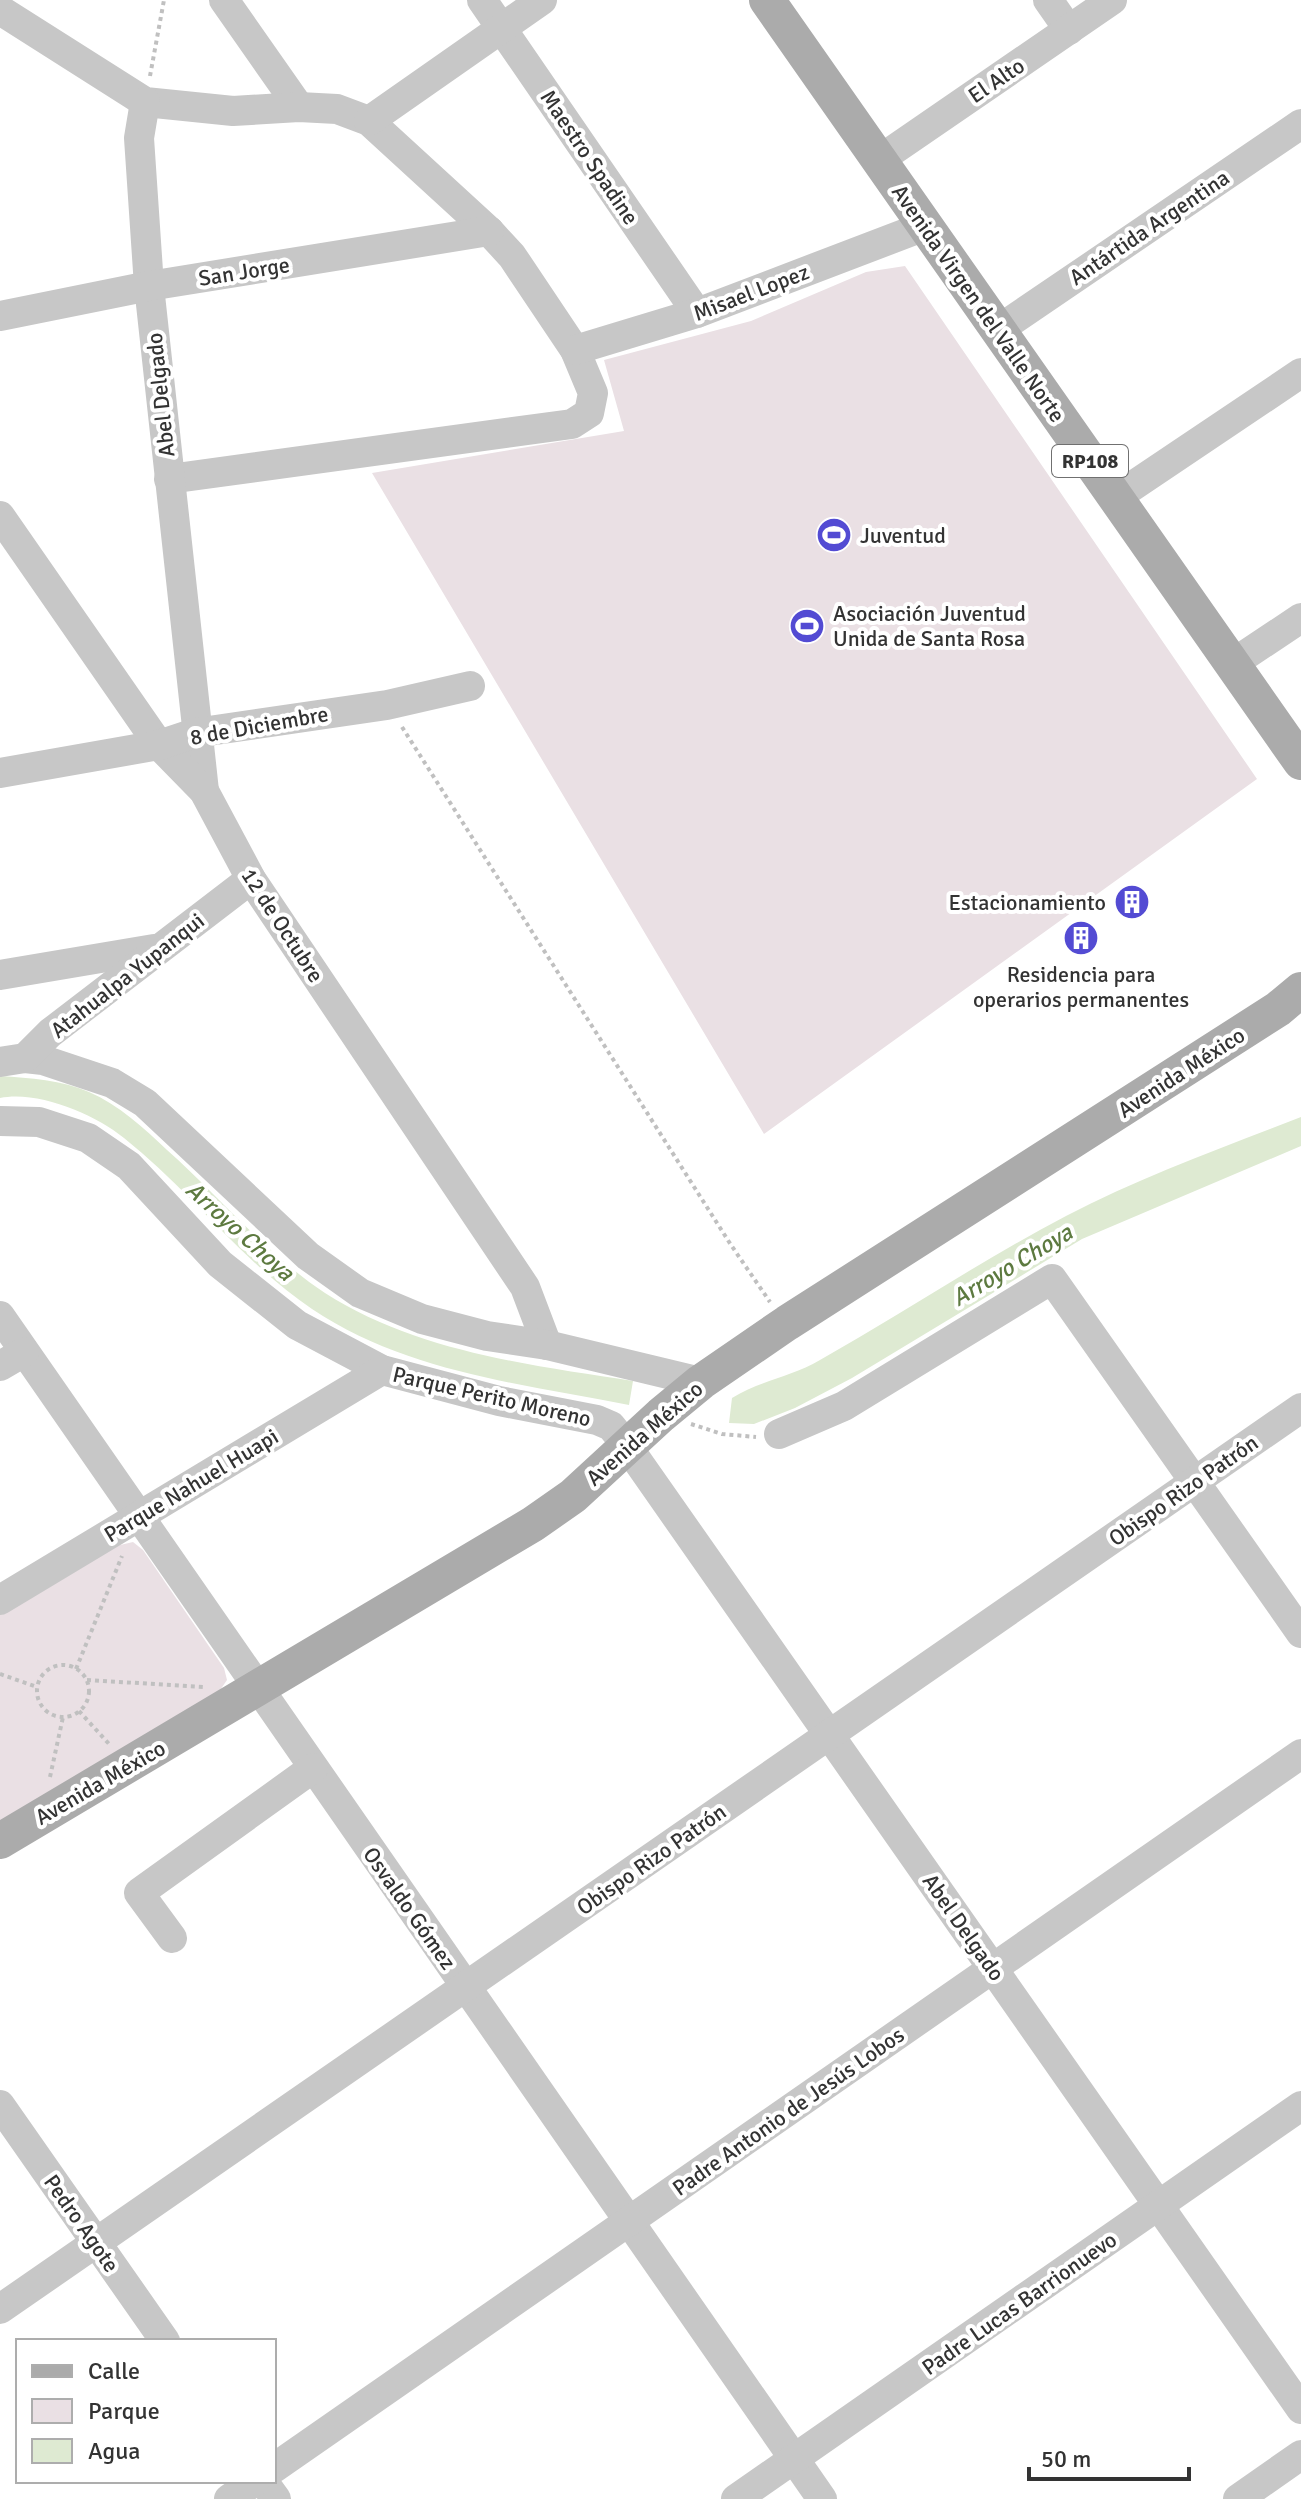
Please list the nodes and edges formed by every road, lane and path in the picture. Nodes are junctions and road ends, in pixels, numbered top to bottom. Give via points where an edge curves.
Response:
1 (164, 0) edge
2 (224, 0) edge
3 (482, 0) edge
4 (542, 0) edge
5 (767, 0) edge
6 (1048, 0) edge
7 (1112, 0) edge
8 (6, 9) edge
9 (502, 28) junction
10 (1069, 30) junction
11 (145, 102) junction
12 (299, 107) junction
13 (369, 121) junction
14 (1301, 124) edge
15 (879, 160) junction
16 (925, 226) junction
17 (489, 231) junction
18 (149, 286) junction
19 (697, 313) junction
20 (0, 316) edge
21 (998, 330) junction
22 (575, 350) junction
23 (1301, 373) edge
24 (169, 479) junction
25 (1115, 498) junction
26 (0, 516) edge
27 (1301, 618) edge
28 (1232, 664) junction
29 (470, 686) dead end
30 (387, 705) junction
31 (195, 733) junction
32 (159, 745) junction
33 (1301, 762) edge
34 (0, 773) edge
35 (204, 791) junction
36 (251, 879) junction
37 (160, 948) junction
38 (0, 975) edge
39 (1293, 1000) edge
40 (12, 1060) edge
41 (0, 1121) edge
42 (0, 1316) edge
43 (787, 1323) junction
44 (547, 1345) junction
45 (12, 1359) edge
46 (382, 1370) junction
47 (701, 1382) junction
48 (1301, 1408) edge
49 (661, 1415) junction
50 (779, 1434) joint
51 (627, 1446) junction
52 (1195, 1482) junction
53 (139, 1516) junction
54 (0, 1600) edge
55 (1301, 1633) edge
56 (76, 1669) junction
57 (0, 1674) edge
58 (87, 1680) junction
59 (37, 1687) junction
60 (211, 1687) dead end
61 (257, 1689) junction
62 (79, 1711) junction
63 (63, 1717) junction
64 (830, 1735) junction
65 (1301, 1754) edge
66 (129, 1765) junction
67 (313, 1768) junction
68 (43, 1816) junction
69 (0, 1841) edge
70 (172, 1938) dead end
71 (993, 1969) junction
72 (466, 1988) junction
73 (0, 2105) edge
74 (1301, 2106) edge
75 (1159, 2205) junction
76 (629, 2222) junction
77 (96, 2243) junction
78 (0, 2309) edge
79 (164, 2339) edge
80 (1301, 2409) edge
81 (1301, 2455) edge
82 (794, 2459) junction
83 (276, 2467) edge
84 (252, 2483) edge
85 (229, 2499) edge
86 (736, 2499) edge
87 (822, 2499) edge
88 (1238, 2499) edge

1 - 11 path
2 - 12 street
3 - 9 street, Maestro Spadine
4 - 9 street
5 - 15 main road, Avenida Virgen del Valle Norte / RP108
6 - 10 street
7 - 10 street, El Alto
8 - 11 street
9 - 13 street
9 - 19 street, Maestro Spadine
10 - 15 street, El Alto
11 - 12 street via 233,111
11 - 18 street, Abel Delgado via 139,138
12 - 13 street via 337,109
13 - 17 street
14 - 21 street, Antártida Argentina
15 - 16 main road, Avenida Virgen del Valle Norte / RP108
16 - 19 street, Misael Lopez
16 - 21 main road, Avenida Virgen del Valle Norte / RP108
17 - 18 street, San Jorge
17 - 22 street
18 - 20 street, San Jorge
18 - 24 street, Abel Delgado
19 - 22 street, Misael Lopez
21 - 25 main road, Avenida Virgen del Valle Norte / RP108
22 - 24 street via 593,393 589,413 572,424
23 - 25 street
24 - 31 street, Abel Delgado
25 - 28 main road, Avenida Virgen del Valle Norte / RP108
26 - 32 street, 12 de Octubre
27 - 28 street
28 - 33 main road, Avenida Virgen del Valle Norte / RP108
29 - 30 street, 8 de Diciembre
30 - 31 street, 8 de Diciembre
30 - 43 path via 752,1278
31 - 32 street, 8 de Diciembre
31 - 35 street, Abel Delgado
32 - 34 street, 8 de Diciembre
32 - 35 street, 12 de Octubre
35 - 36 street, 12 de Octubre
36 - 37 street, Atahualpa Yupanqui
36 - 44 street, 12 de Octubre via 525,1287
37 - 38 street
37 - 40 street, Atahualpa Yupanqui
39 - 43 main road, Avenida México
40 - 44 street via 43,1060 112,1083 145,1103 308,1256 360,1293 422,1319
41 - 46 street, Parque Perito Moreno via 39,1122 88,1138 129,1166 220,1264 297,1325
42 - 45 street, Osvaldo Gómez
43 - 47 main road, Avenida México
44 - 47 street
45 - 53 street, Osvaldo Gómez
46 - 51 street, Parque Perito Moreno via 597,1420 611,1426
46 - 53 street, Parque Nahuel Huapi
47 - 49 main road, Avenida México
48 - 52 street, Obispo Rizo Patrón
49 - 50 path via 722,1434
49 - 51 main road, Avenida México
50 - 52 street via 844,1406 1052,1279
51 - 61 main road, Avenida México via 533,1524
51 - 64 street, Abel Delgado
52 - 55 street
52 - 64 street, Obispo Rizo Patrón
53 - 54 street, Parque Nahuel Huapi
53 - 56 path
53 - 61 street, Osvaldo Gómez
56 - 58 path
56 - 59 path via 52,1668
57 - 59 path
58 - 60 path
58 - 62 path via 88,1697
59 - 63 path via 46,1711
61 - 66 main road, Avenida México
61 - 67 street, Osvaldo Gómez
62 - 63 path
62 - 66 path
63 - 68 path
64 - 71 street, Abel Delgado
64 - 72 street, Obispo Rizo Patrón
65 - 71 street, Padre Antonio de Jesús Lobos
66 - 68 main road, Avenida México
67 - 70 street via 139,1893
67 - 72 street, Osvaldo Gómez
68 - 69 main road, Avenida México
71 - 75 street, Abel Delgado
71 - 76 street, Padre Antonio de Jesús Lobos
72 - 76 street, Osvaldo Gómez
72 - 77 street, Obispo Rizo Patrón
73 - 77 street, Pedro Agote
74 - 75 street, Padre Lucas Barrionuevo
75 - 80 street, Abel Delgado
75 - 82 street, Padre Lucas Barrionuevo
76 - 82 street, Osvaldo Gómez
76 - 83 street, Padre Antonio de Jesús Lobos
77 - 78 street, Obispo Rizo Patrón
77 - 79 street, Pedro Agote
81 - 88 street
82 - 86 street, Padre Lucas Barrionuevo
82 - 87 street, Osvaldo Gómez
84 - 85 street

